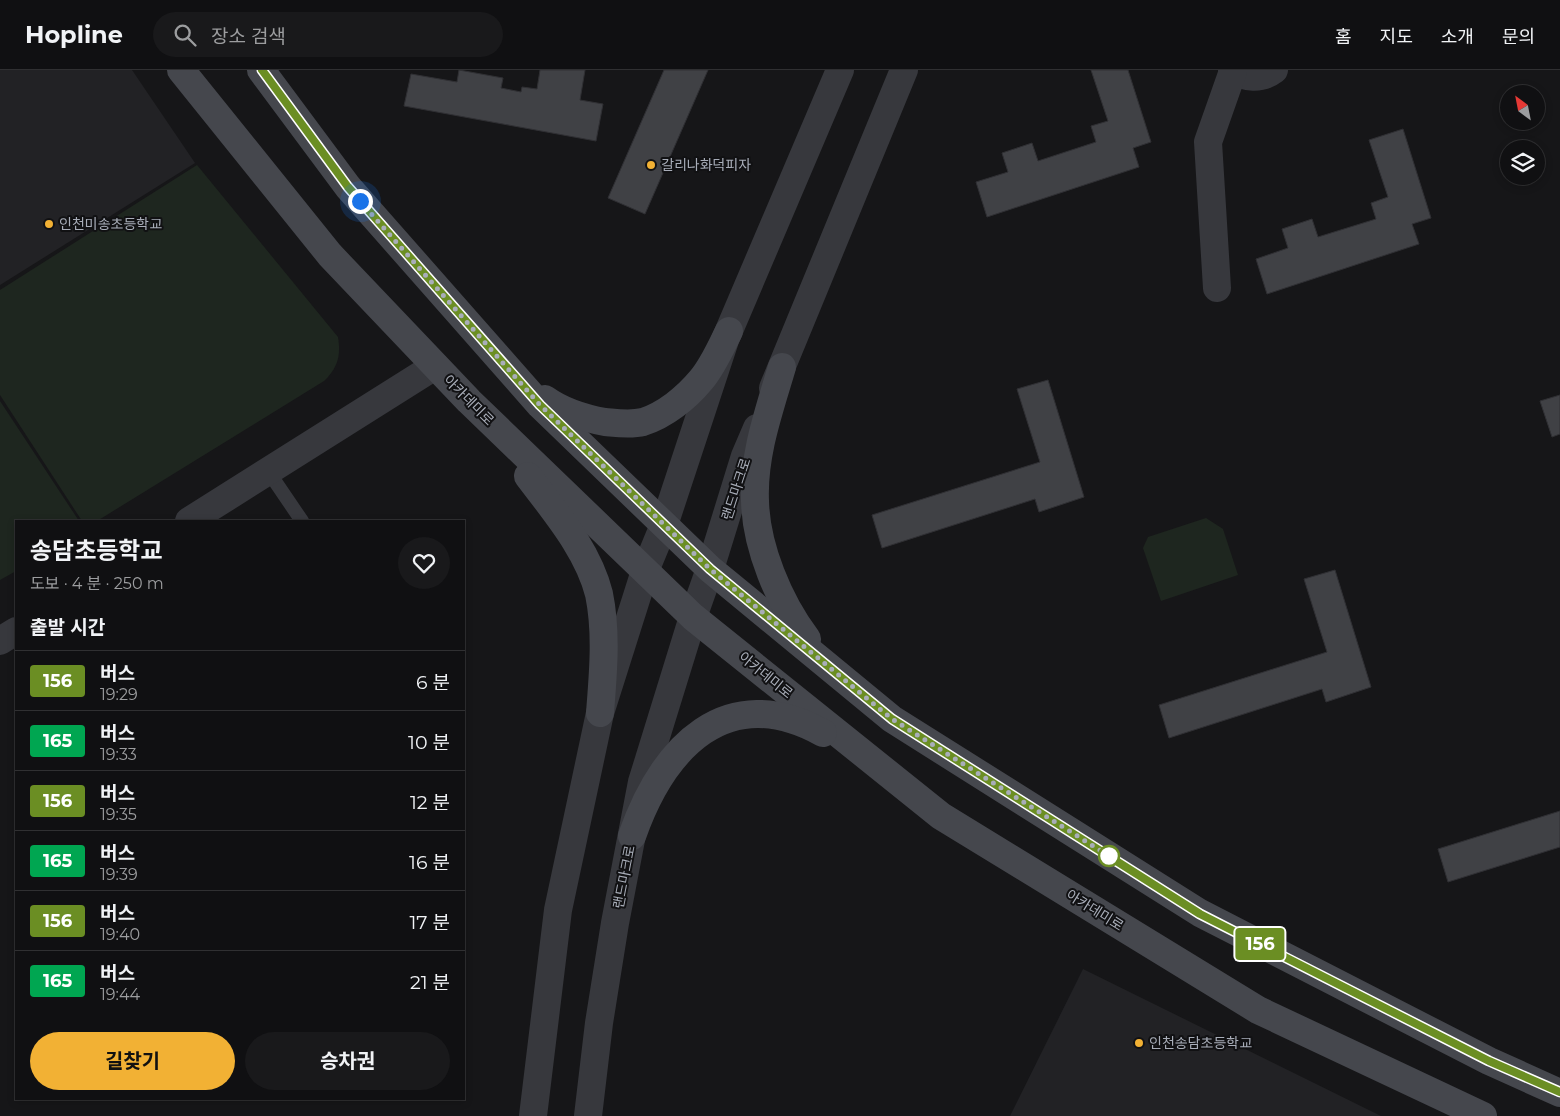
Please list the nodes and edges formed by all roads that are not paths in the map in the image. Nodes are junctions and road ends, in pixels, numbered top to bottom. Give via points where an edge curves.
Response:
1 (180, 70) edge
2 (262, 70) edge
3 (840, 70) edge
4 (904, 70) edge
5 (1232, 70) edge
6 (1274, 70) edge
7 (1218, 288) dead end
8 (729, 331) junction
9 (435, 366) junction
10 (782, 367) junction
11 (507, 368) junction
12 (469, 401) junction
13 (268, 471) junction
14 (191, 520) edge
15 (301, 520) edge
16 (664, 525) junction
17 (710, 569) junction
18 (645, 571) junction
19 (693, 617) junction
20 (15, 632) edge
21 (0, 641) edge
22 (837, 674) junction
23 (600, 713) junction
24 (884, 770) junction
25 (632, 836) junction
26 (1560, 1092) edge
27 (533, 1116) edge
28 (588, 1116) edge
29 (1483, 1116) edge

1 - 9 main road, 아카데미로 via 330,255
2 - 11 main road via 348,187
3 - 8 street
4 - 10 street, 랜드마크로
5 - 6 street via 1244,76 1257,77
5 - 7 street via 1208,142
8 - 11 main road via 702,380 675,405 642,422 625,424 572,414 554,406
8 - 16 street
9 - 12 main road, 아카데미로
9 - 13 street
10 - 17 street, 랜드마크로 via 746,456
10 - 22 main road via 761,440 756,472 755,502 759,530 777,589 790,614 815,650
11 - 16 main road via 540,405
12 - 18 main road, 아카데미로
12 - 23 main road via 554,510 588,566 598,593 603,628
13 - 14 street
13 - 15 lane
16 - 17 main road
16 - 18 street
17 - 19 street, 랜드마크로
17 - 22 main road
18 - 19 main road, 아카데미로
18 - 23 street
19 - 24 main road, 아카데미로
19 - 25 street, 랜드마크로 via 642,782
20 - 21 street
22 - 26 main road via 892,719 1200,914 1489,1061
23 - 27 street via 558,910
24 - 25 main road via 835,739 786,718 753,714 720,720 677,753 662,772 640,812
24 - 29 main road, 아카데미로 via 942,816 1258,1010
25 - 28 street, 랜드마크로 via 599,1023

